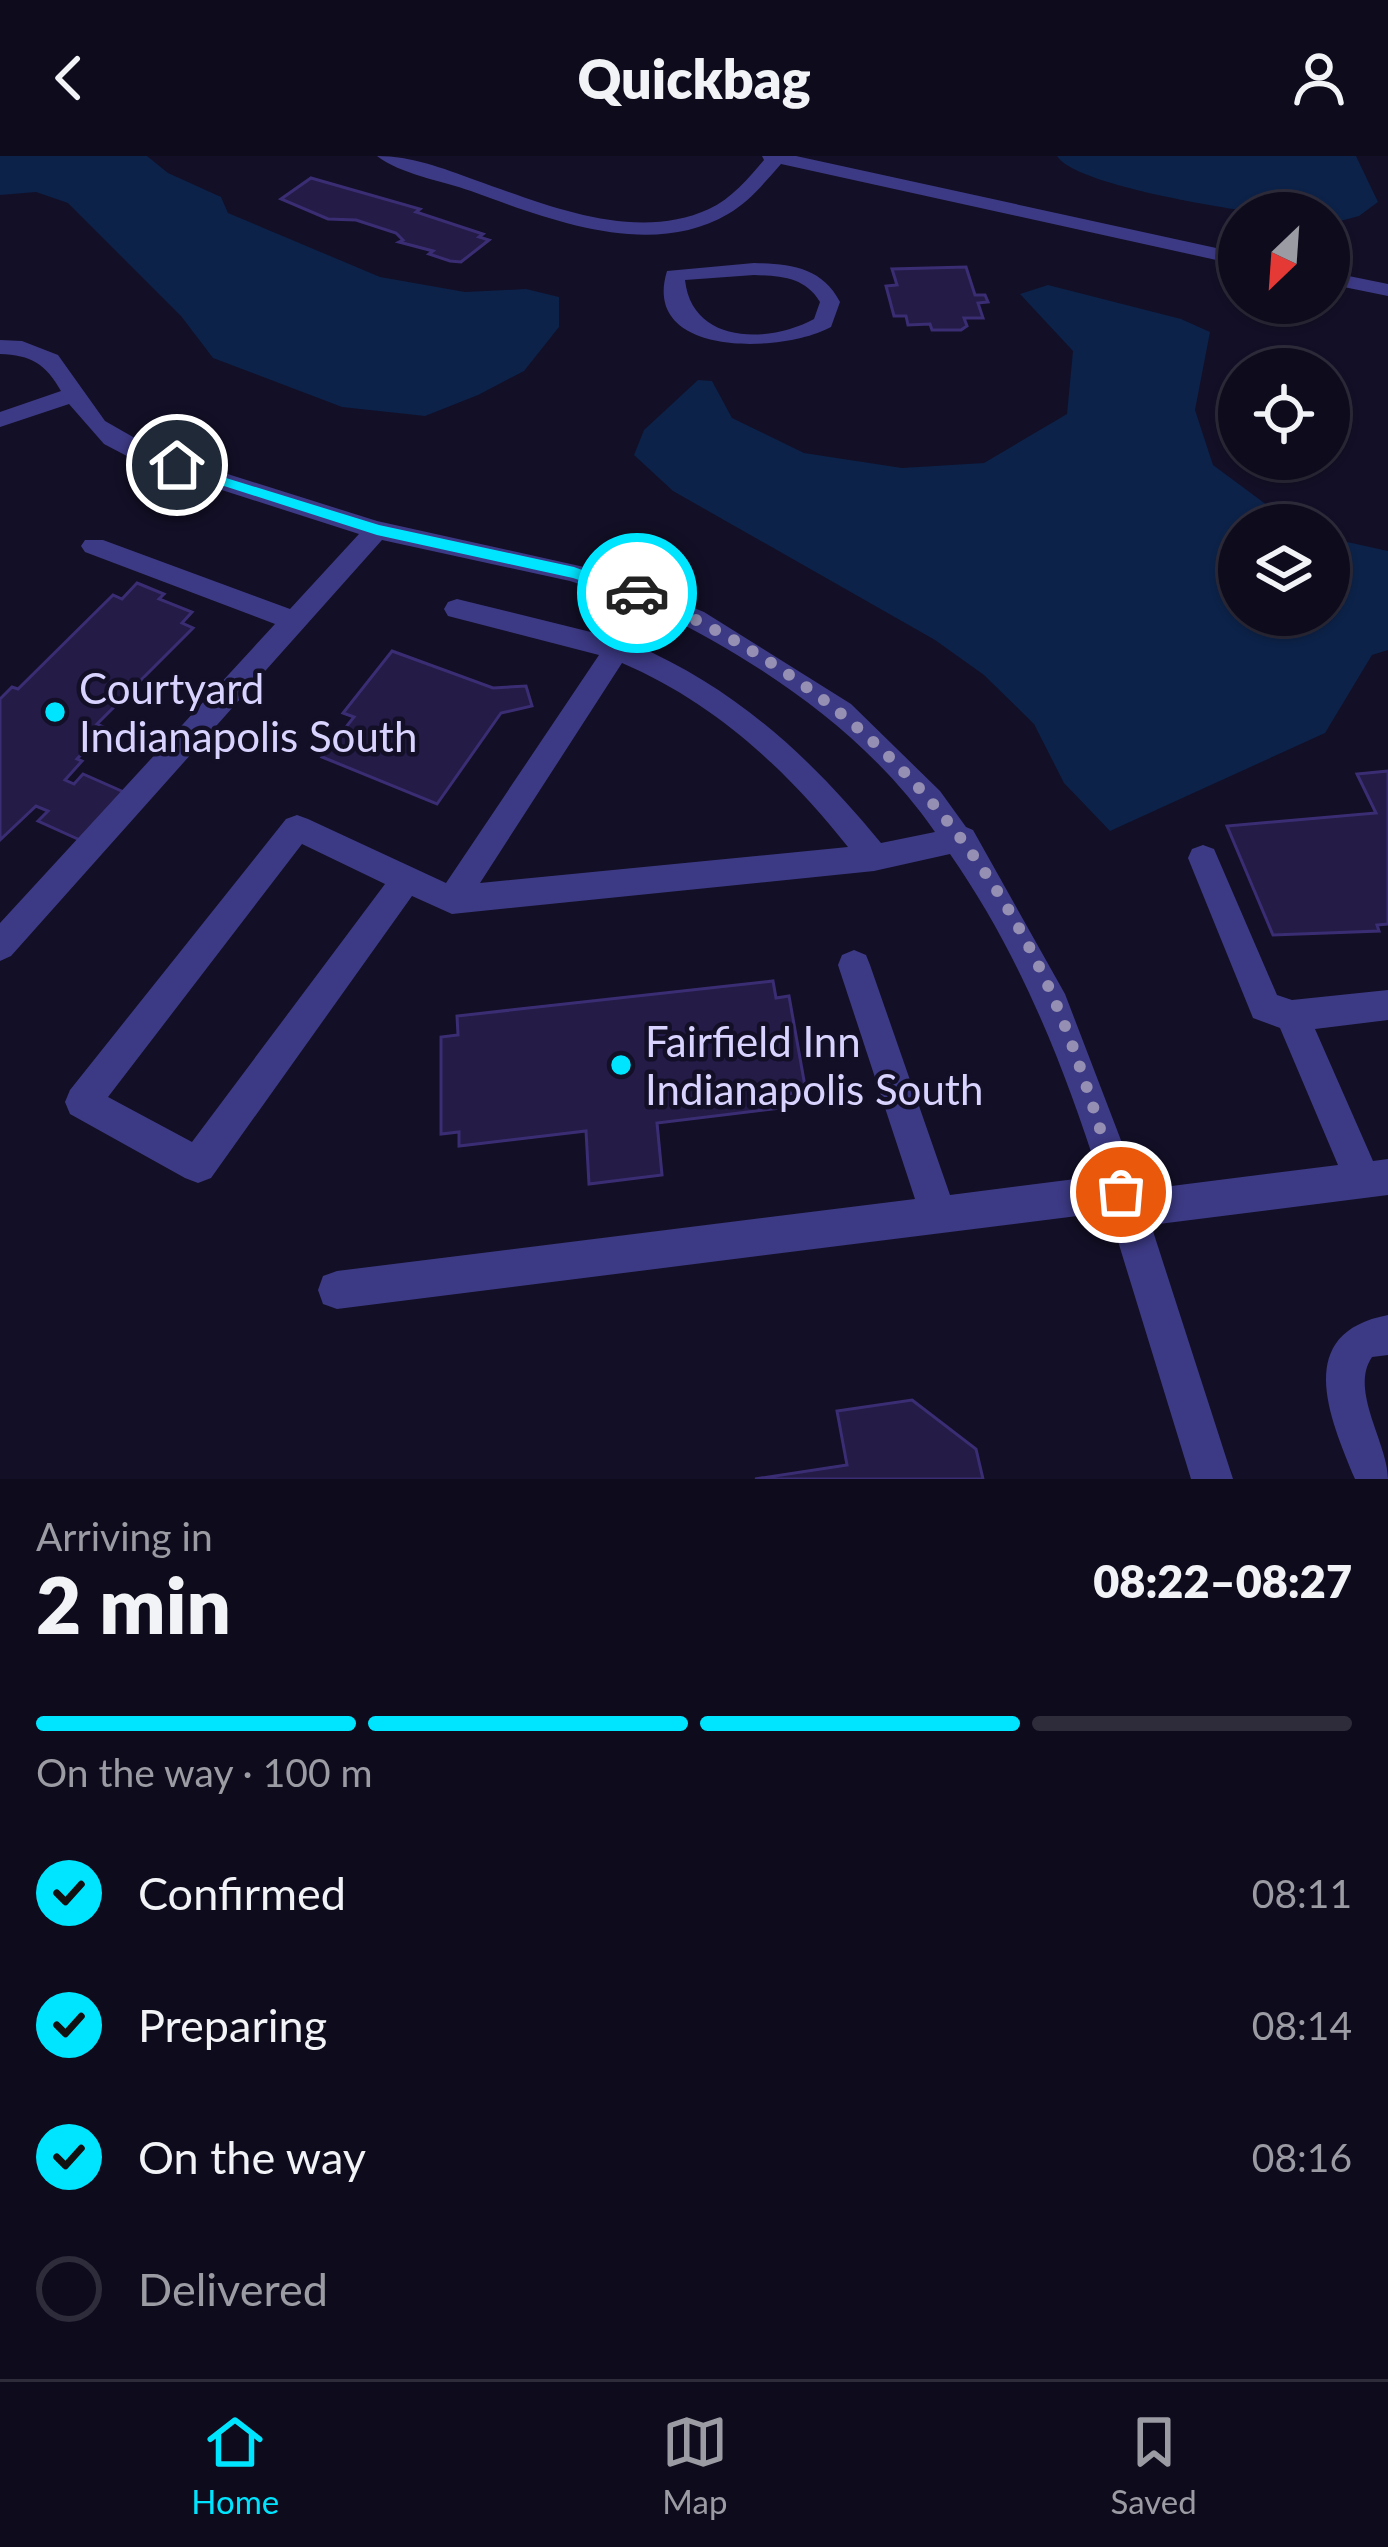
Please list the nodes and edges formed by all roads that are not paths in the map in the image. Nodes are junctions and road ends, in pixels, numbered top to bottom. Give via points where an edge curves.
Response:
1 (386, 156) edge
2 (775, 156) edge
3 (670, 228) junction
4 (1218, 254) edge
5 (674, 275) junction
6 (1350, 282) edge
7 (1388, 290) edge
8 (0, 347) edge
9 (75, 394) junction
10 (0, 420) edge
11 (377, 530) junction
12 (94, 546) dead end
13 (656, 601) junction
14 (457, 609) dead end
15 (294, 621) junction
16 (617, 650) junction
17 (962, 839) junction
18 (874, 858) junction
19 (1203, 858) dead end
20 (406, 879) junction
21 (452, 900) junction
22 (0, 946) edge
23 (854, 964) dead end
24 (1388, 1005) edge
25 (1292, 1016) junction
26 (1376, 1179) edge
27 (1124, 1201) junction
28 (938, 1214) junction
29 (337, 1289) dead end
30 (1388, 1335) edge
31 (1212, 1479) edge
32 (1376, 1479) edge

1 - 3 street via 599,226
2 - 3 street via 726,207
2 - 4 street
3 - 5 street
5 - 5 street via 683,314 723,335 798,336 830,310 825,290 798,274
6 - 7 street
8 - 9 street via 46,353
9 - 10 street
9 - 11 street via 98,427 136,452
11 - 13 street via 574,573
11 - 15 street
12 - 15 street
13 - 16 street
13 - 17 street via 771,661 849,717
14 - 16 street
15 - 22 street
16 - 18 street via 685,679 771,740
16 - 21 street
17 - 18 street
17 - 27 street via 1006,904 1058,1010
18 - 21 street
19 - 25 street via 1265,1007
20 - 20 street via 198,1166 82,1102 297,828
20 - 21 street
23 - 28 street
24 - 25 street
25 - 26 street
26 - 27 street
27 - 28 street
27 - 31 street
28 - 29 street
30 - 32 street via 1360,1342 1348,1357 1346,1394

